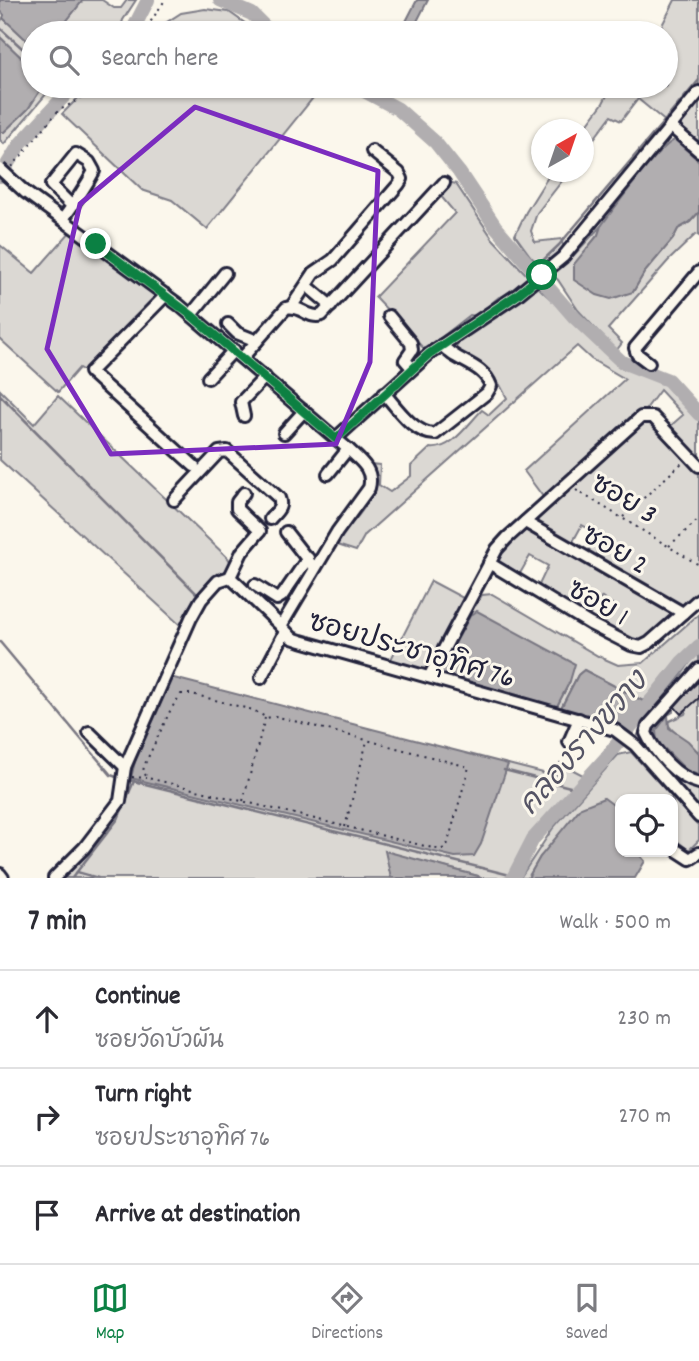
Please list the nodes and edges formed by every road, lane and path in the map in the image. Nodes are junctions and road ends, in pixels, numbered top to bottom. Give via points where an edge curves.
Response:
1 (165, 0) edge
2 (151, 21) edge
3 (699, 92) edge
4 (80, 98) edge
5 (670, 126) junction
6 (372, 151) dead end
7 (699, 151) edge
8 (5, 169) edge
9 (444, 183) dead end
10 (72, 206) junction
11 (63, 219) junction
12 (699, 272) edge
13 (225, 273) dead end
14 (312, 290) dead end
15 (166, 295) junction
16 (292, 306) junction
17 (331, 306) junction
18 (191, 315) junction
19 (389, 316) dead end
20 (228, 324) dead end
21 (257, 341) junction
22 (442, 345) junction
23 (238, 354) junction
24 (649, 363) dead end
25 (412, 369) junction
26 (265, 377) junction
27 (208, 379) dead end
28 (384, 393) junction
29 (304, 411) junction
30 (244, 416) dead end
31 (284, 433) dead end
32 (336, 439) junction
33 (348, 449) junction
34 (690, 456) junction
35 (194, 466) dead end
36 (699, 466) edge
37 (328, 474) dead end
38 (566, 484) junction
39 (244, 493) dead end
40 (173, 499) dead end
41 (622, 518) junction
42 (699, 519) edge
43 (525, 522) junction
44 (264, 525) junction
45 (286, 532) dead end
46 (668, 547) junction
47 (308, 558) junction
48 (489, 563) junction
49 (699, 565) edge
50 (314, 570) junction
51 (230, 577) junction
52 (255, 585) dead end
53 (699, 599) edge
54 (683, 613) junction
55 (283, 629) junction
56 (699, 669) edge
57 (429, 677) junction
58 (261, 678) dead end
59 (265, 717) junction
60 (579, 719) junction
61 (89, 732) dead end
62 (368, 740) junction
63 (578, 753) dead end
64 (124, 772) junction
65 (148, 778) junction
66 (699, 783) edge
67 (243, 802) junction
68 (699, 817) edge
69 (344, 828) junction
70 (678, 851) edge
71 (699, 853) edge
72 (54, 878) edge

1 - 2 path
3 - 5 street
4 - 8 path via 58,111
5 - 7 street
5 - 22 street via 570,249 508,301
6 - 16 street via 402,179 333,260 314,273
8 - 11 street, ซอยประชาอุทิศ 76, bridge via 25,192
9 - 17 street
10 - 10 street via 94,169 76,154 51,186
10 - 11 street
11 - 15 street, ซอยประชาอุทิศ 76
12 - 24 street via 635,348
13 - 18 street
14 - 17 street
15 - 18 street, ซอยประชาอุทิศ 76
15 - 35 street via 90,372
16 - 17 street via 319,317
16 - 21 street
18 - 23 street, ซอยประชาอุทิศ 76
19 - 25 street via 411,343 405,360
20 - 21 street
21 - 23 street
22 - 25 street
22 - 28 street via 482,373 491,386 487,393 435,434 428,434
23 - 26 street, ซอยประชาอุทิศ 76
23 - 27 street
25 - 28 street
26 - 29 street, ซอยประชาอุทิศ 76
26 - 30 street via 241,402
28 - 32 street
29 - 31 street
29 - 32 street, ซอยประชาอุทิศ 76
32 - 33 street, ซอยประชาอุทิศ 76
33 - 37 street
33 - 50 street, ซอยประชาอุทิศ 76 via 369,471 369,488
34 - 36 street
34 - 38 street via 653,417 641,417
34 - 41 path
38 - 41 path, ซอย 3
38 - 43 street
39 - 44 street via 236,505
40 - 44 street via 219,452 227,451 279,498 280,508
41 - 46 path, ซอย 3
42 - 46 path
43 - 48 street
43 - 54 street, ซอย 2
44 - 51 street via 242,552
45 - 47 street
46 - 49 path, ซอย 3
47 - 50 street
47 - 52 street via 277,599
48 - 54 street, ซอย 1 via 590,624 641,648
48 - 57 street
50 - 55 street, ซอยประชาอุทิศ 76
51 - 55 street
51 - 64 street via 218,581 191,618
53 - 54 street
55 - 57 street, ซอยประชาอุทิศ 76 via 300,641
55 - 58 street
56 - 66 street via 646,733 680,774
57 - 60 street, ซอยประชาอุทิศ 76
59 - 62 path
59 - 65 path via 253,710 181,694 144,766
59 - 67 path
60 - 63 street via 569,742
60 - 68 street, ซอยประชาอุทิศ 76 via 615,730 635,745
61 - 64 street
62 - 69 path
62 - 69 path via 469,767 447,846 441,850
64 - 65 path
64 - 72 street via 120,801
65 - 67 path
67 - 69 path
70 - 71 street via 690,859

